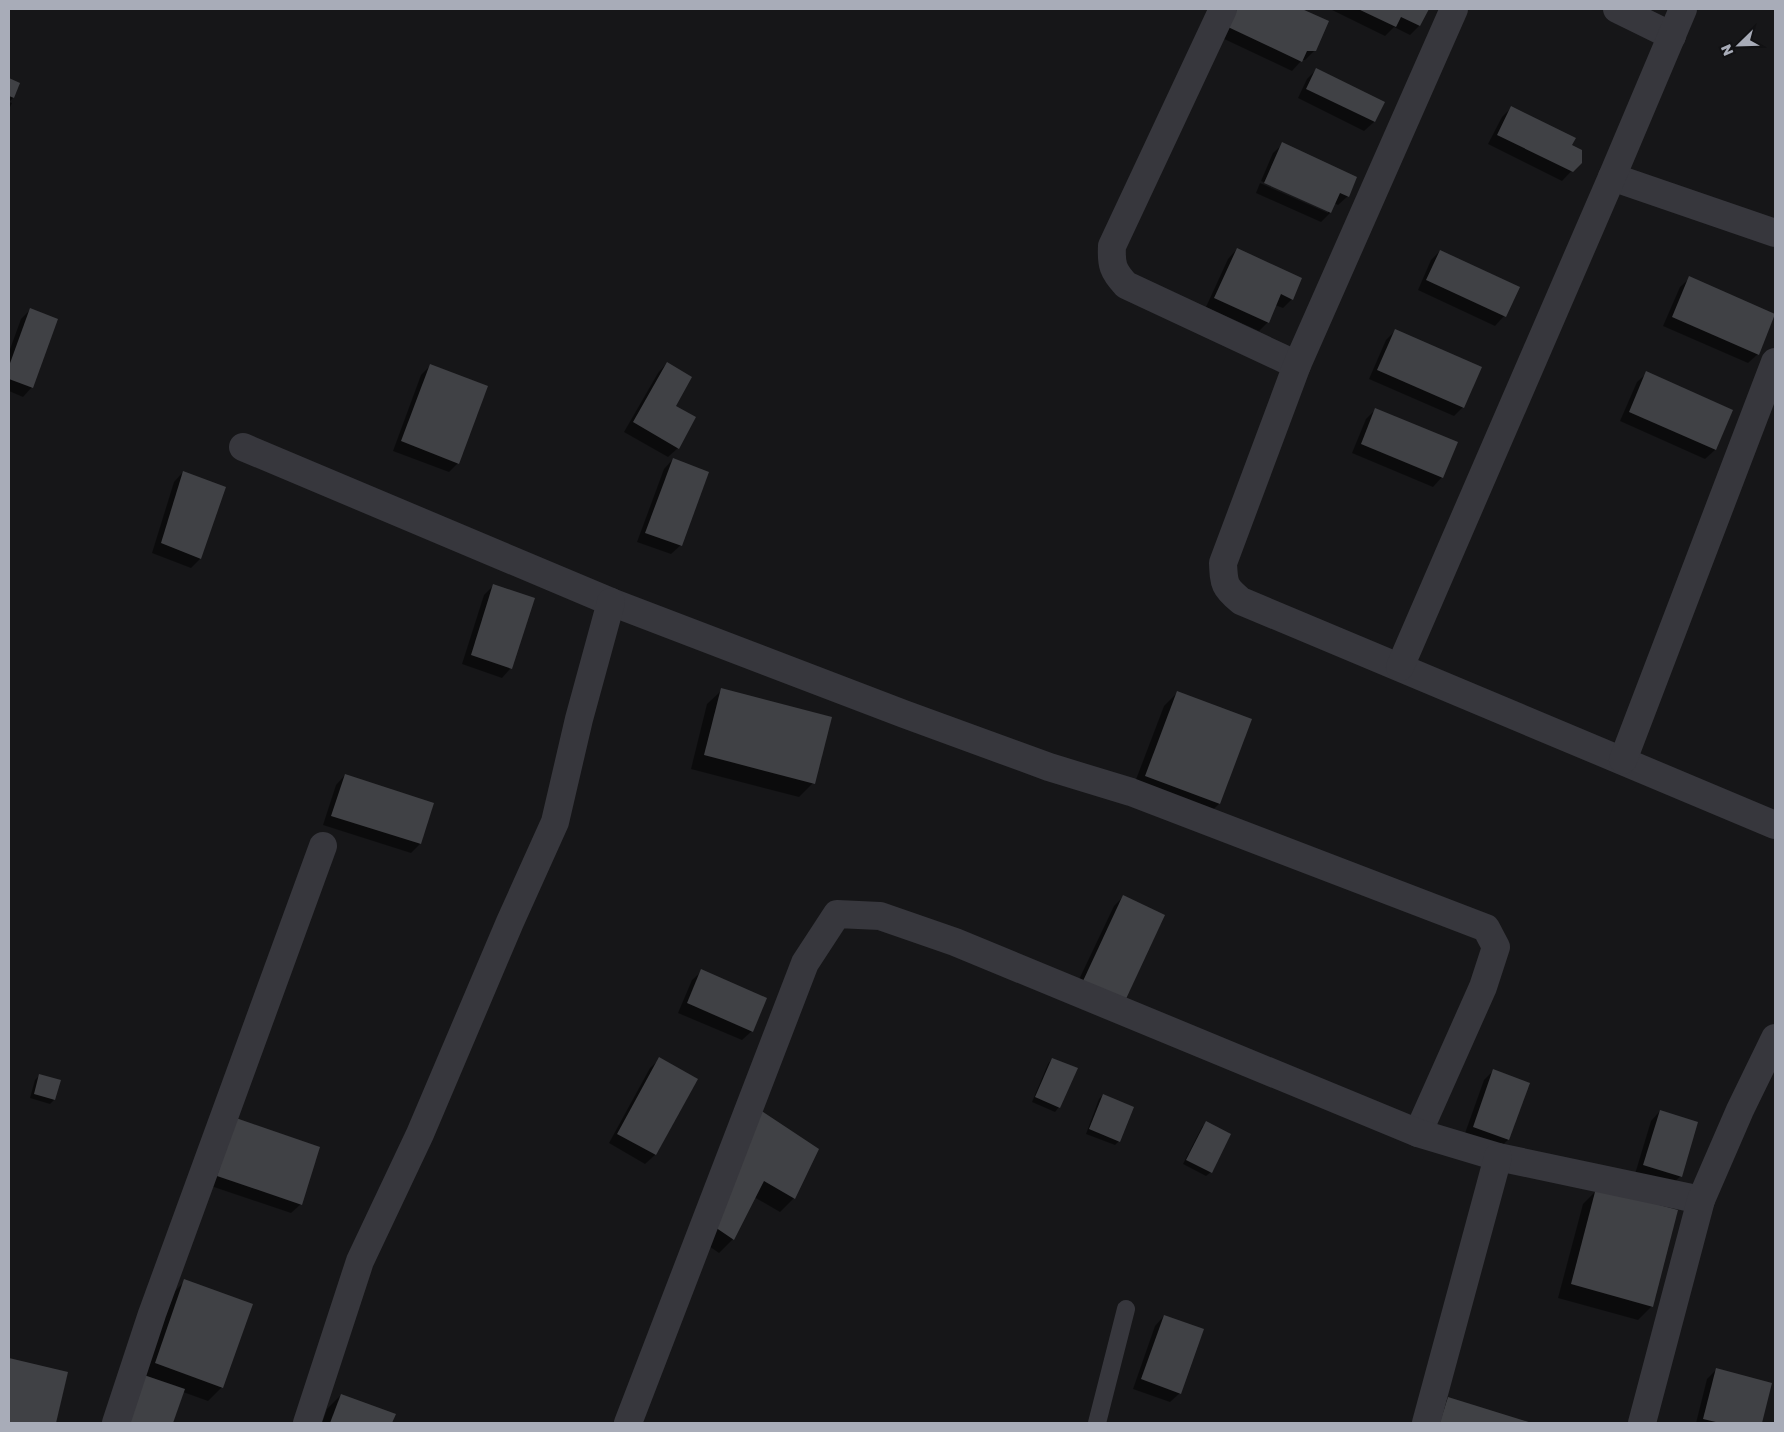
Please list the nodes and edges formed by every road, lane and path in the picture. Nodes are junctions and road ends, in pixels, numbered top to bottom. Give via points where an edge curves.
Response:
1 (1223, 9) edge
2 (1454, 9) edge
3 (1617, 9) edge
4 (1683, 9) edge
5 (1672, 36) junction
6 (1612, 177) junction
7 (1775, 233) edge
8 (1775, 362) edge
9 (1297, 365) junction
10 (243, 448) dead end
11 (611, 602) junction
12 (1400, 667) junction
13 (1623, 760) junction
14 (1775, 825) edge
15 (322, 846) dead end
16 (1775, 1038) edge
17 (1418, 1133) junction
18 (1498, 1157) junction
19 (1701, 1200) junction
20 (1126, 1309) dead end
21 (116, 1423) edge
22 (307, 1423) edge
23 (628, 1423) edge
24 (1096, 1423) edge
25 (1426, 1423) edge
26 (1642, 1423) edge

1 - 9 street via 1112,246 1111,260 1116,274 1126,286
2 - 9 street
3 - 5 street
4 - 5 street
5 - 6 street
6 - 7 street
6 - 12 street
8 - 13 street
9 - 12 street via 1223,563 1224,580 1228,591 1241,601
10 - 11 street
11 - 17 street via 1049,767 1131,792 1486,928 1496,947 1483,987
11 - 22 street via 555,822 420,1134 360,1261
12 - 13 street
13 - 14 street
15 - 21 street via 152,1314
16 - 19 street
17 - 18 street
17 - 23 street via 955,942 880,916 837,914 805,963
18 - 19 street
18 - 25 street
19 - 26 street
20 - 24 lane

